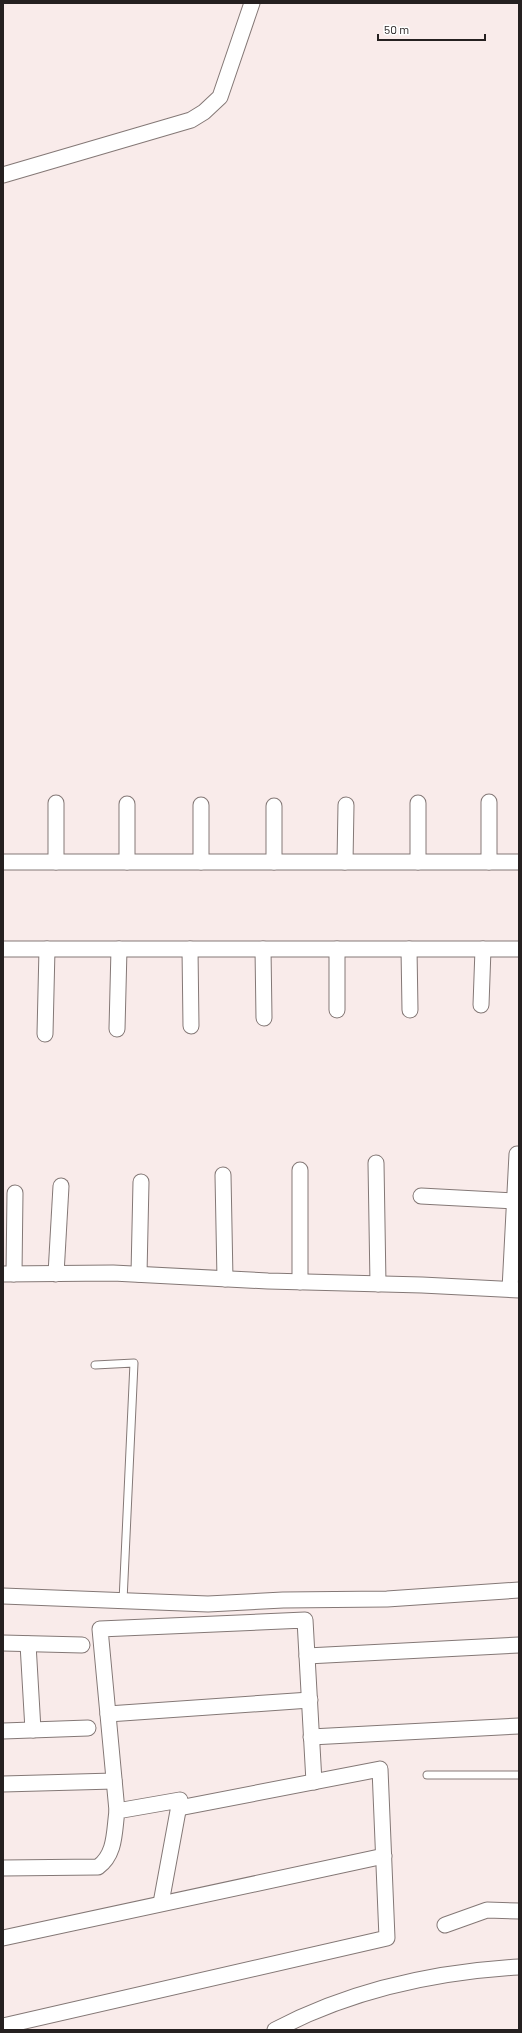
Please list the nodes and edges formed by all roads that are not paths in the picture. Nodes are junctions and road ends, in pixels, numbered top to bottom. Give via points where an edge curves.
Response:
1 (252, 3) edge
2 (3, 175) edge
3 (489, 802) dead end
4 (56, 803) dead end
5 (418, 803) dead end
6 (127, 804) dead end
7 (201, 805) dead end
8 (346, 805) dead end
9 (274, 806) dead end
10 (3, 862) edge
11 (56, 862) junction
12 (127, 862) junction
13 (201, 862) junction
14 (274, 862) junction
15 (345, 862) junction
16 (418, 862) junction
17 (489, 862) junction
18 (519, 862) edge
19 (3, 949) edge
20 (47, 949) junction
21 (118, 949) junction
22 (190, 949) junction
23 (263, 949) junction
24 (337, 949) junction
25 (409, 949) junction
26 (483, 949) junction
27 (519, 950) edge
28 (481, 1005) dead end
29 (337, 1010) dead end
30 (410, 1010) dead end
31 (264, 1018) dead end
32 (191, 1026) dead end
33 (118, 1029) dead end
34 (45, 1034) dead end
35 (517, 1154) dead end
36 (376, 1163) dead end
37 (300, 1170) dead end
38 (223, 1176) dead end
39 (141, 1182) dead end
40 (61, 1186) dead end
41 (15, 1193) dead end
42 (421, 1196) dead end
43 (515, 1201) junction
44 (8, 1274) edge
45 (56, 1274) junction
46 (139, 1274) junction
47 (225, 1279) junction
48 (300, 1282) junction
49 (378, 1284) junction
50 (514, 1289) edge
51 (96, 1365) dead end
52 (519, 1590) edge
53 (3, 1596) edge
54 (124, 1601) junction
55 (3, 1643) edge
56 (28, 1644) junction
57 (519, 1645) edge
58 (82, 1646) dead end
59 (307, 1656) junction
60 (310, 1700) junction
61 (108, 1714) junction
62 (519, 1726) edge
63 (88, 1728) dead end
64 (33, 1730) junction
65 (3, 1731) edge
66 (311, 1738) junction
67 (519, 1774) edge
68 (427, 1775) dead end
69 (114, 1781) junction
70 (314, 1782) junction
71 (3, 1784) edge
72 (179, 1808) junction
73 (117, 1811) junction
74 (384, 1856) junction
75 (3, 1868) edge
76 (161, 1903) junction
77 (519, 1911) edge
78 (445, 1925) dead end
79 (3, 1938) edge
80 (519, 1967) edge
81 (3, 2026) edge
82 (275, 2030) edge

1 - 2 street via 220,97 204,112 191,120
3 - 17 street
4 - 11 street
5 - 16 street
6 - 12 street
7 - 13 street
8 - 15 street
9 - 14 street
10 - 11 street
11 - 12 street
12 - 13 street
13 - 14 street
14 - 15 street
15 - 16 street
16 - 17 street
17 - 18 street
19 - 20 street
20 - 21 street
20 - 34 street
21 - 22 street
21 - 33 street
22 - 23 street
22 - 32 street
23 - 24 street
23 - 31 street
24 - 25 street
24 - 29 street
25 - 26 street
25 - 30 street
26 - 27 street
26 - 28 street
35 - 43 street
36 - 49 street
37 - 48 street
38 - 47 street
39 - 46 street
40 - 45 street
41 - 44 street
42 - 43 street
43 - 50 street
44 - 45 street
45 - 46 street
46 - 47 street
47 - 48 street
48 - 49 street
49 - 50 street
51 - 54 lane via 134,1364
52 - 54 street via 387,1599 208,1604
53 - 54 street
55 - 56 street
56 - 58 street
56 - 64 street
57 - 59 street
59 - 60 street
59 - 61 street via 305,1620 100,1629
60 - 61 street
60 - 66 street
61 - 69 street
62 - 66 street
63 - 64 street
64 - 65 street
66 - 70 street
67 - 68 lane
69 - 71 street
69 - 73 street
70 - 72 street
70 - 74 street via 380,1769
72 - 73 street via 180,1800
72 - 76 street
73 - 75 street via 112,1849 107,1860 98,1867
74 - 76 street
74 - 81 street via 387,1938
76 - 79 street
77 - 78 street via 488,1910
80 - 82 street via 420,1978 354,1995

